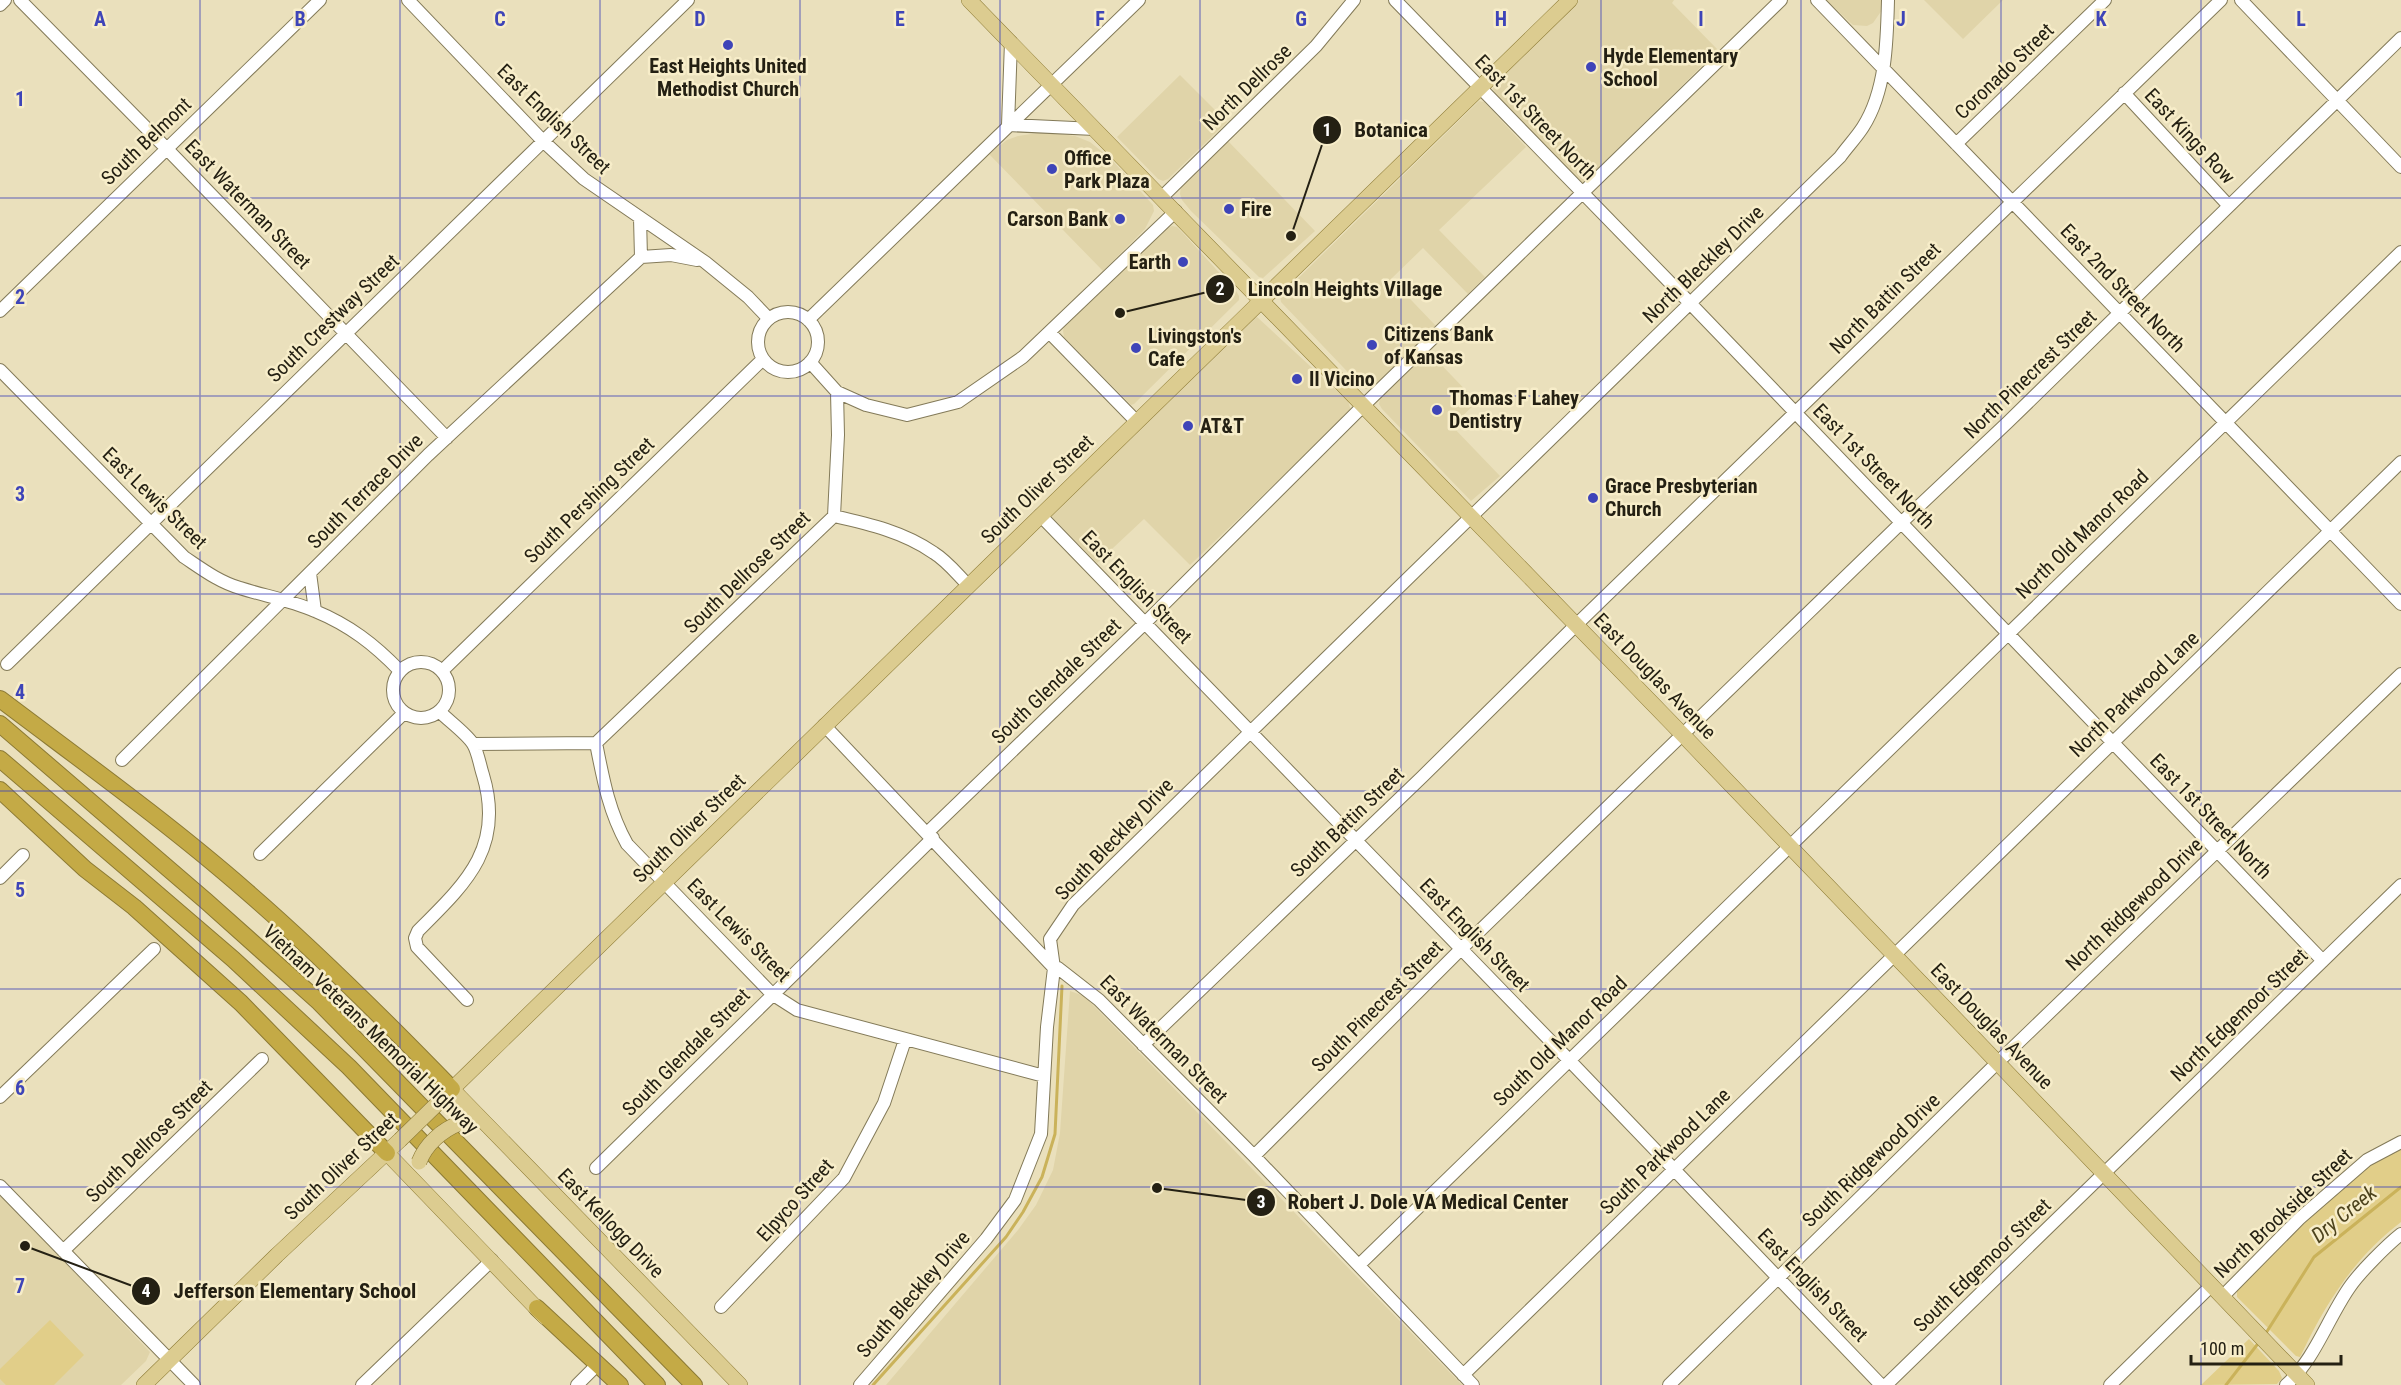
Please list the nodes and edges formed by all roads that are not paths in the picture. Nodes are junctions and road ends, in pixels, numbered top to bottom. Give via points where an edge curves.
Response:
1 (5, 0) edge
2 (20, 0) edge
3 (320, 0) edge
4 (408, 0) edge
5 (688, 0) edge
6 (969, 0) edge
7 (1139, 0) edge
8 (1354, 0) edge
9 (1395, 0) edge
10 (1570, 0) edge
11 (1781, 0) edge
12 (1817, 0) edge
13 (1888, 0) edge
14 (2105, 0) edge
15 (2221, 0) edge
16 (2241, 0) edge
17 (0, 5) edge
18 (2401, 38) edge
19 (1011, 42) junction
20 (1883, 68) junction
21 (1052, 85) junction
22 (1480, 87) junction
23 (2124, 93) junction
24 (2337, 100) junction
25 (1008, 125) junction
26 (1095, 129) junction
27 (543, 141) junction
28 (1956, 144) junction
29 (167, 149) junction
30 (2401, 166) edge
31 (1583, 193) junction
32 (1162, 197) junction
33 (2012, 201) junction
34 (2229, 206) junction
35 (1176, 211) junction
36 (640, 218) junction
37 (2401, 252) edge
38 (641, 257) junction
39 (705, 262) junction
40 (1261, 299) junction
41 (1691, 304) junction
42 (0, 311) edge
43 (2120, 313) junction
44 (769, 319) junction
45 (808, 320) junction
46 (1050, 332) junction
47 (345, 333) junction
48 (763, 359) junction
49 (810, 362) junction
50 (0, 370) edge
51 (837, 392) junction
52 (1364, 405) junction
53 (1796, 413) junction
54 (1136, 421) junction
55 (2226, 422) junction
56 (447, 438) junction
57 (2401, 462) edge
58 (1040, 515) junction
59 (834, 516) junction
60 (1472, 516) junction
61 (1901, 523) junction
62 (150, 524) junction
63 (2331, 530) junction
64 (309, 573) junction
65 (968, 585) junction
66 (283, 599) junction
67 (2401, 604) edge
68 (315, 611) junction
69 (1145, 623) junction
70 (1576, 625) junction
71 (2007, 634) junction
72 (7, 664) dead end
73 (443, 670) junction
74 (400, 671) junction
75 (2401, 674) edge
76 (0, 699) edge
77 (440, 712) junction
78 (404, 713) junction
79 (0, 724) edge
80 (824, 726) junction
81 (1250, 730) junction
82 (1683, 735) junction
83 (2112, 742) junction
84 (596, 743) junction
85 (473, 744) junction
86 (0, 759) edge
87 (122, 760) dead end
88 (0, 790) edge
89 (930, 835) junction
90 (1356, 840) junction
91 (1789, 845) junction
92 (2217, 851) junction
93 (260, 854) dead end
94 (23, 855) dead end
95 (0, 878) edge
96 (664, 883) junction
97 (2401, 885) edge
98 (154, 949) dead end
99 (1461, 949) junction
100 (1894, 955) junction
101 (2323, 960) junction
102 (1054, 968) junction
103 (772, 994) junction
104 (467, 1000) dead end
105 (905, 1040) junction
106 (1143, 1045) junction
107 (262, 1059) dead end
108 (1569, 1060) junction
109 (1997, 1063) junction
110 (1044, 1076) junction
111 (447, 1094) junction
112 (0, 1097) edge
113 (490, 1129) junction
114 (2401, 1142) edge
115 (387, 1153) junction
116 (1254, 1156) junction
117 (596, 1168) dead end
118 (1674, 1169) junction
119 (2104, 1173) junction
120 (0, 1186) edge
121 (425, 1191) junction
122 (2401, 1234) edge
123 (63, 1251) junction
124 (492, 1260) junction
125 (1359, 1265) junction
126 (1778, 1278) junction
127 (2217, 1291) junction
128 (721, 1307) dead end
129 (537, 1308) junction
130 (169, 1361) junction
131 (593, 1369) junction
132 (1463, 1375) junction
133 (2297, 1382) edge
134 (144, 1385) edge
135 (194, 1385) edge
136 (362, 1385) edge
137 (577, 1385) edge
138 (609, 1385) edge
139 (620, 1385) edge
140 (657, 1385) edge
141 (694, 1385) edge
142 (740, 1385) edge
143 (860, 1385) edge
144 (1473, 1385) edge
145 (1669, 1385) edge
146 (1881, 1385) edge
147 (1886, 1385) edge
148 (2110, 1385) edge

1 - 17 street
2 - 29 street, East Waterman Street
3 - 29 street, South Belmont
4 - 27 street, East English Street
5 - 27 street, South Crestway Street
6 - 19 main road, East Douglas Avenue
7 - 21 street
8 - 32 street, North Dellrose via 1316,46
9 - 22 street, East 1st Street North
10 - 22 main road, South Oliver Street
11 - 31 street, South Glendale Street
12 - 20 street, East 2nd Street North
13 - 20 street, North Bleckley Drive
14 - 28 street, Coronado Street
15 - 23 street, North Battin Street
16 - 24 street
18 - 24 street, North Pinecrest Street
19 - 21 main road, East Douglas Avenue
19 - 25 street
20 - 28 street, East 2nd Street North
20 - 41 street, North Bleckley Drive via 1863,127 1840,157
21 - 25 street
21 - 26 main road, East Douglas Avenue
22 - 31 street, East 1st Street North
22 - 40 main road, South Oliver Street
23 - 33 street, North Battin Street
23 - 34 street, East Kings Row
24 - 30 street
24 - 34 street, North Pinecrest Street
25 - 26 street
25 - 45 street
26 - 32 main road, East Douglas Avenue
27 - 36 street, East English Street via 584,179
27 - 47 street, South Crestway Street
28 - 33 street, East 2nd Street North
29 - 42 street, South Belmont
29 - 47 street, East Waterman Street
31 - 41 street, East 1st Street North
31 - 52 street, South Glendale Street
32 - 35 main road, East Douglas Avenue
33 - 43 street, East 2nd Street North
33 - 53 street, North Battin Street
34 - 43 street, North Pinecrest Street
35 - 40 main road, East Douglas Avenue
35 - 46 street
36 - 38 street
36 - 39 street, East English Street
37 - 55 street, North Old Manor Road
38 - 39 street via 671,255
38 - 56 street, South Terrace Drive
39 - 44 street, East English Street
40 - 52 main road, East Douglas Avenue
40 - 54 main road, South Oliver Street
41 - 53 street, East 1st Street North
41 - 60 street, North Bleckley Drive
43 - 55 street, East 2nd Street North
43 - 61 street, North Pinecrest Street
44 - 45 street via 791,312
44 - 48 street via 759,336
45 - 49 street via 817,333 818,343
46 - 51 street via 1023,357 958,402 907,415 866,405
46 - 54 street
47 - 56 street, East Waterman Street
47 - 62 street, South Crestway Street
48 - 49 street via 785,372 796,371
48 - 73 street, South Pershing Street
49 - 51 street
50 - 62 street, East Lewis Street
51 - 59 street, South Dellrose Street
52 - 60 main road, East Douglas Avenue
52 - 69 street, South Glendale Street
53 - 61 street, East 1st Street North
53 - 70 street, North Battin Street
54 - 58 main road, South Oliver Street
55 - 63 street, East 2nd Street North
55 - 71 street, North Old Manor Road
56 - 64 street, South Terrace Drive
57 - 63 street, North Parkwood Lane
58 - 65 main road, South Oliver Street
58 - 69 street, East English Street
59 - 65 street via 909,538 936,554
59 - 84 street, South Dellrose Street
60 - 70 main road, East Douglas Avenue
60 - 81 street, South Bleckley Drive
61 - 71 street, East 1st Street North
61 - 82 street, North Pinecrest Street
62 - 66 street, East Lewis Street via 184,557 212,576 239,588
62 - 72 street, South Crestway Street
63 - 67 street, East 2nd Street North
63 - 83 street, North Parkwood Lane
64 - 66 street, South Terrace Drive
64 - 68 street
65 - 80 main road, South Oliver Street
66 - 68 street, East Lewis Street
66 - 87 street, South Terrace Drive
68 - 74 street, East Lewis Street via 375,645
69 - 81 street, East English Street
69 - 89 street, South Glendale Street
70 - 82 main road, East Douglas Avenue
70 - 90 street, South Battin Street
71 - 83 street, East 1st Street North
71 - 91 street, North Old Manor Road
73 - 74 street via 428,662 418,662
73 - 77 street via 449,695
74 - 78 street via 393,689 394,699
75 - 92 street, North Ridgewood Drive
76 - 111 highway via 252,896 354,988
77 - 78 street via 423,719
77 - 85 street
78 - 93 street
79 - 141 highway, Vietnam Veterans Memorial Highway via 318,1001
80 - 89 street, East Waterman Street
80 - 96 main road, South Oliver Street
81 - 90 street, East English Street
81 - 102 street, South Bleckley Drive via 1073,905 1050,939
82 - 91 main road, East Douglas Avenue
82 - 99 street, South Pinecrest Street
83 - 92 street, East 1st Street North
83 - 100 street, North Parkwood Lane
84 - 85 street
84 - 96 street, East Lewis Street via 617,826 627,844
85 - 104 street via 486,787 485,842 469,878 415,938 417,947
86 - 140 highway via 233,959 349,1067
88 - 115 highway via 241,1003
89 - 102 street, East Waterman Street
89 - 103 street, South Glendale Street
90 - 99 street, East English Street
90 - 106 street, South Battin Street
91 - 100 main road, East Douglas Avenue
91 - 108 street, South Old Manor Road
92 - 101 street, East 1st Street North
92 - 109 street, North Ridgewood Drive
94 - 95 street
96 - 103 street, East Lewis Street
96 - 111 main road, South Oliver Street
97 - 101 street, North Edgemoor Street
98 - 112 street
99 - 108 street, East English Street
99 - 116 street, South Pinecrest Street
100 - 109 main road, East Douglas Avenue
100 - 118 street, South Parkwood Lane
101 - 119 street, North Edgemoor Street
102 - 106 street, East Waterman Street via 1099,1000
102 - 110 street, South Bleckley Drive
103 - 105 street, East Lewis Street via 797,1010
103 - 117 street, South Glendale Street
105 - 110 street, East Lewis Street
105 - 128 street, Elpyco Street via 884,1103 844,1178
106 - 116 street, East Waterman Street
107 - 123 street, South Dellrose Street
108 - 118 street, East English Street
108 - 125 street, South Old Manor Road
109 - 119 main road, East Douglas Avenue
109 - 126 street, South Ridgewood Drive
110 - 143 street, South Bleckley Drive via 1041,1134 1015,1200
111 - 113 main road, East Kellogg Drive
111 - 115 main road, South Oliver Street, bridge
113 - 121 main road, bridge via 460,1123 428,1145 419,1162
113 - 142 main road, East Kellogg Drive
114 - 127 street, North Brookside Street via 2367,1160
115 - 121 main road
115 - 130 main road, South Oliver Street
116 - 125 street, East Waterman Street
118 - 126 street, East English Street
118 - 132 street, South Parkwood Lane
119 - 127 main road, East Douglas Avenue
119 - 147 street, South Edgemoor Street
120 - 123 street
121 - 124 main road
122 - 133 street via 2350,1286
123 - 130 street
124 - 129 main road
124 - 136 street
125 - 132 street, East Waterman Street
126 - 145 street, South Ridgewood Drive
126 - 146 street, East English Street
127 - 133 main road, East Douglas Avenue
127 - 148 street, North Brookside Street
129 - 131 main road
129 - 139 highway
130 - 134 main road, South Oliver Street
130 - 135 street
131 - 137 street
131 - 138 main road
132 - 144 street, East Waterman Street

